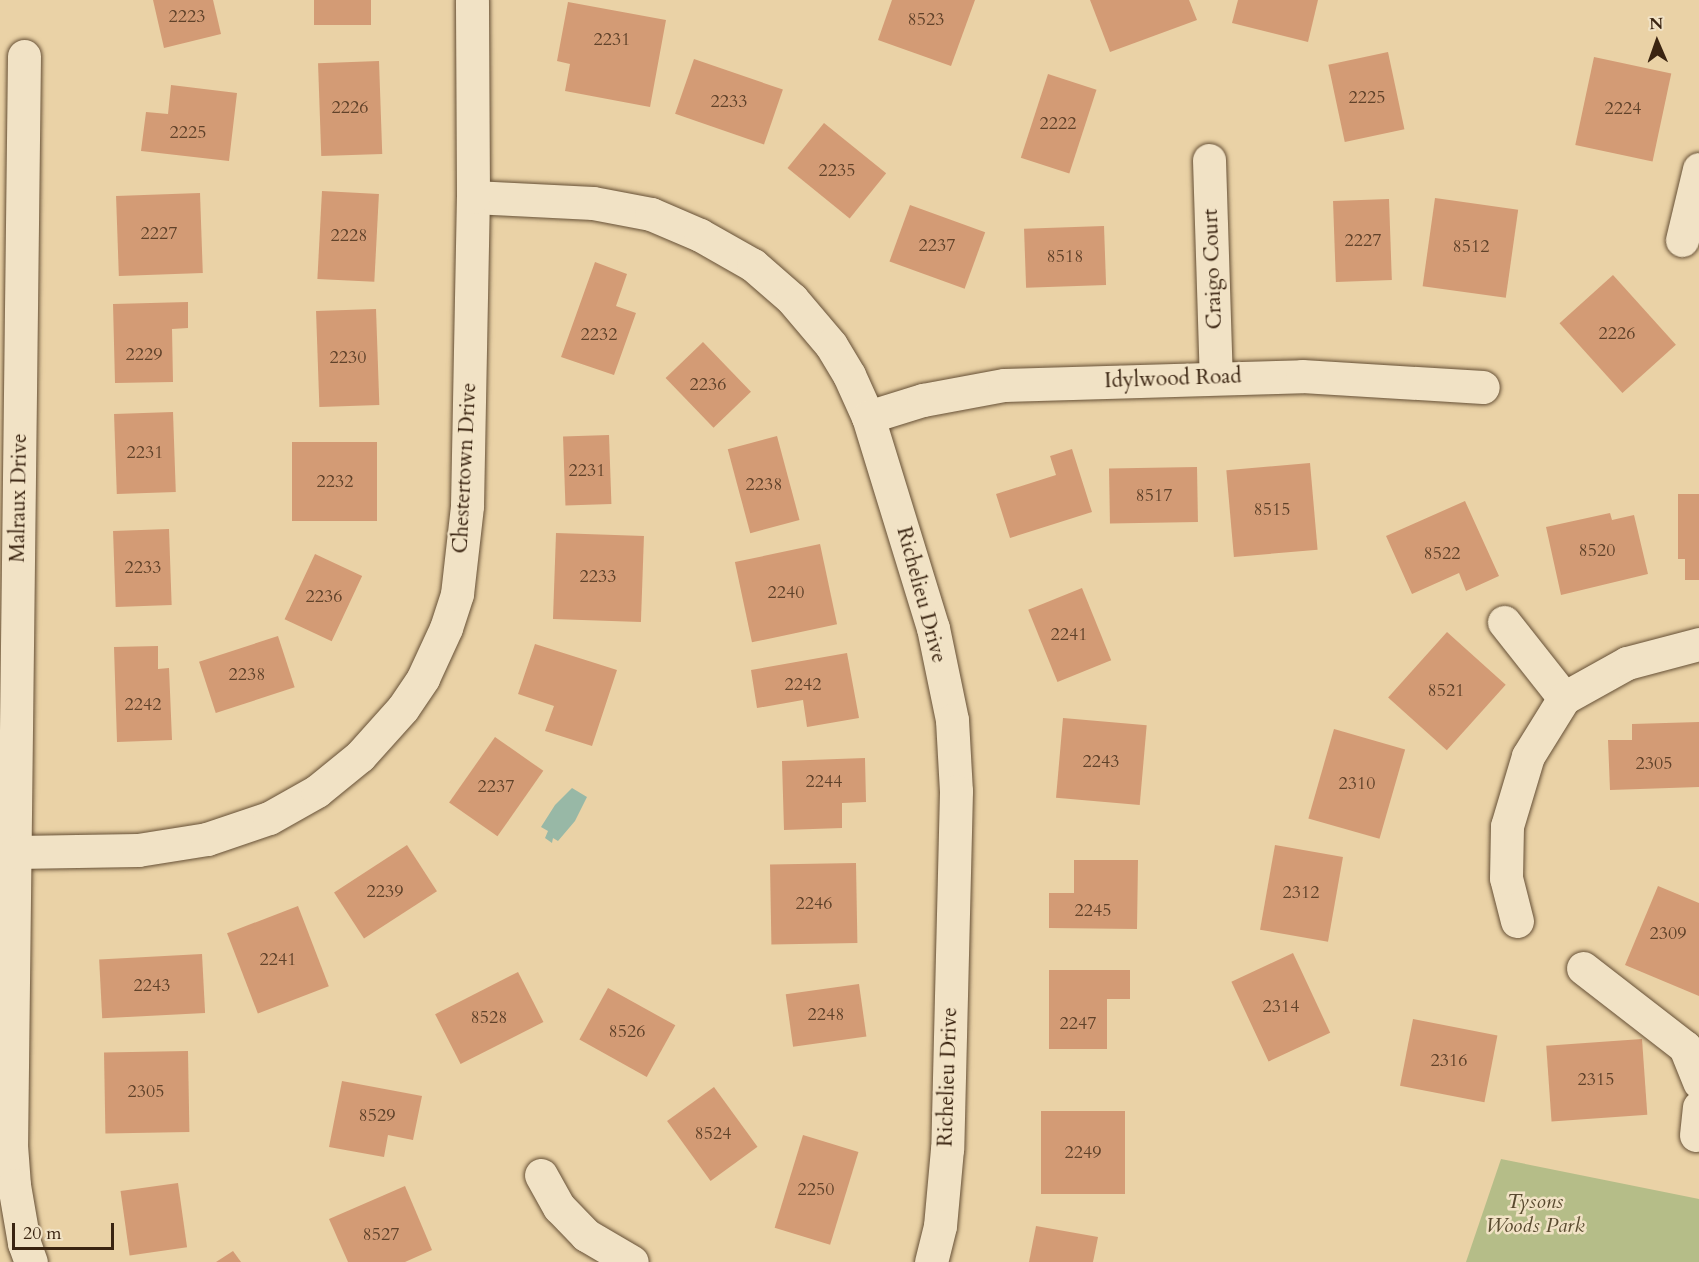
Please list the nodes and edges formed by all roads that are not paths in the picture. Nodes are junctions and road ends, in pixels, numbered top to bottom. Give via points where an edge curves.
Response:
1 (472, 0) edge
2 (24, 56) dead end
3 (1209, 160) dead end
4 (1699, 169) edge
5 (473, 196) junction
6 (1682, 240) dead end
7 (1216, 377) junction
8 (1483, 387) dead end
9 (868, 417) junction
10 (1504, 622) dead end
11 (1699, 644) edge
12 (1564, 698) junction
13 (16, 852) junction
14 (1517, 921) dead end
15 (1583, 968) dead end
16 (1699, 1082) edge
17 (541, 1175) dead end
18 (31, 1262) edge
19 (632, 1262) edge
20 (931, 1262) edge

1 - 5 street, Chestertown Drive
2 - 13 street, Malraux Drive
3 - 7 street, Craigo Court
4 - 6 street
5 - 9 street, Richelieu Drive via 593,202 651,214 700,235 753,265 792,299 831,345
5 - 13 street, Chestertown Drive via 467,506 457,594 423,678 403,708 360,756 317,791 269,818 207,839 138,850
7 - 8 street, Idylwood Road via 1302,376
7 - 9 street, Idylwood Road via 1004,385 923,400
9 - 20 street, Richelieu Drive via 933,628 953,732 957,790 947,1149 940,1226
10 - 12 street
11 - 12 street via 1626,663
12 - 14 street via 1528,756 1507,826 1506,878
13 - 18 street, Malraux Drive via 11,1145 14,1185
15 - 16 street via 1685,1047
17 - 19 street via 560,1208 586,1235

